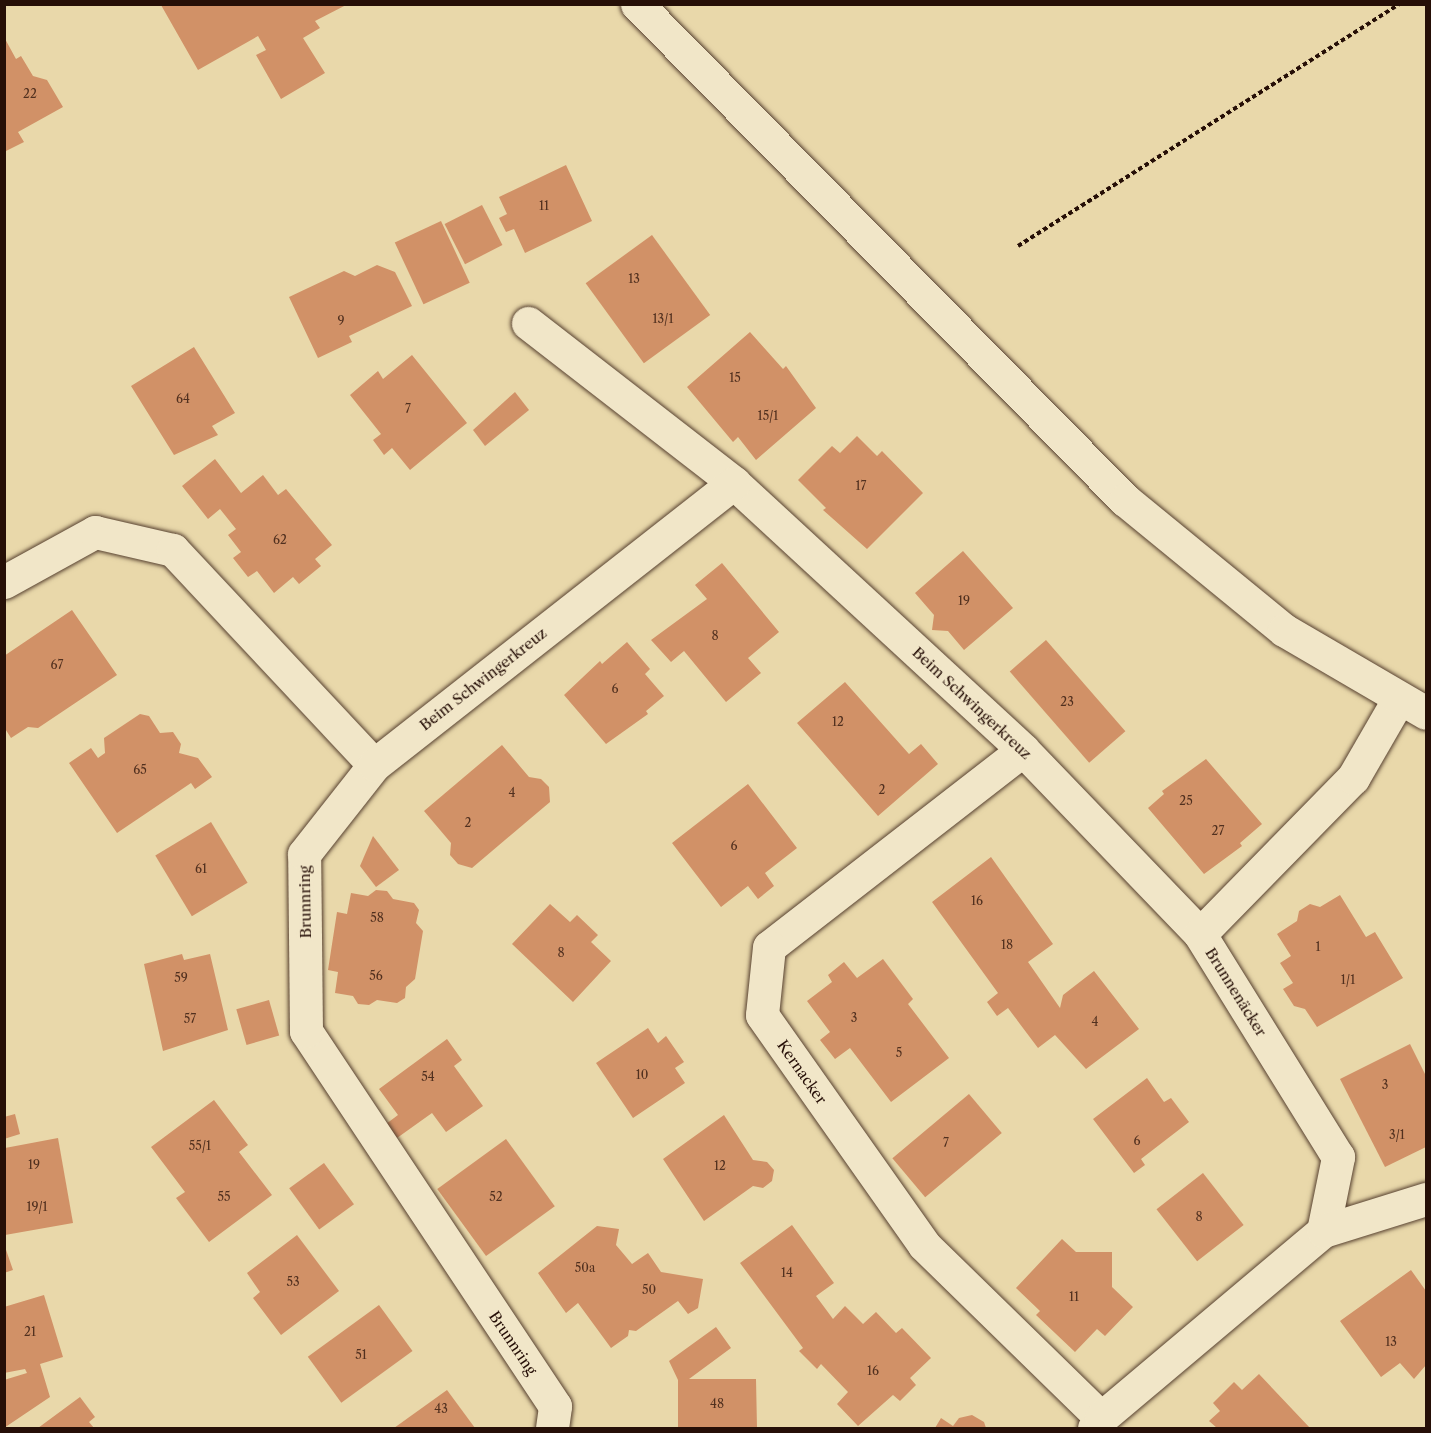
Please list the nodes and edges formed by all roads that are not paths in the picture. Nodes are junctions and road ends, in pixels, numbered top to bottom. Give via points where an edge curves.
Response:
1 (637, 4) edge
2 (528, 323) dead end
3 (734, 483) junction
4 (4, 582) edge
5 (1412, 707) edge
6 (1023, 750) junction
7 (374, 765) junction
8 (1200, 934) junction
9 (1426, 1199) edge
10 (1323, 1231) junction
11 (1097, 1423) edge
12 (552, 1428) edge

1 - 5 street via 1125,500 1284,630
2 - 3 street, Beim Schwingerkreuz
3 - 6 street, Beim Schwingerkreuz
3 - 7 street, Beim Schwingerkreuz
4 - 7 street via 95,532 173,550
5 - 8 street, Brunnenäcker via 1353,778
6 - 8 street, Beim Schwingerkreuz
6 - 11 street, Kernacker via 769,947 762,1015 924,1245
7 - 12 street, Brunnring via 304,854 306,1031 555,1406
8 - 10 street, Brunnenäcker via 1338,1157
9 - 10 street
10 - 11 street

